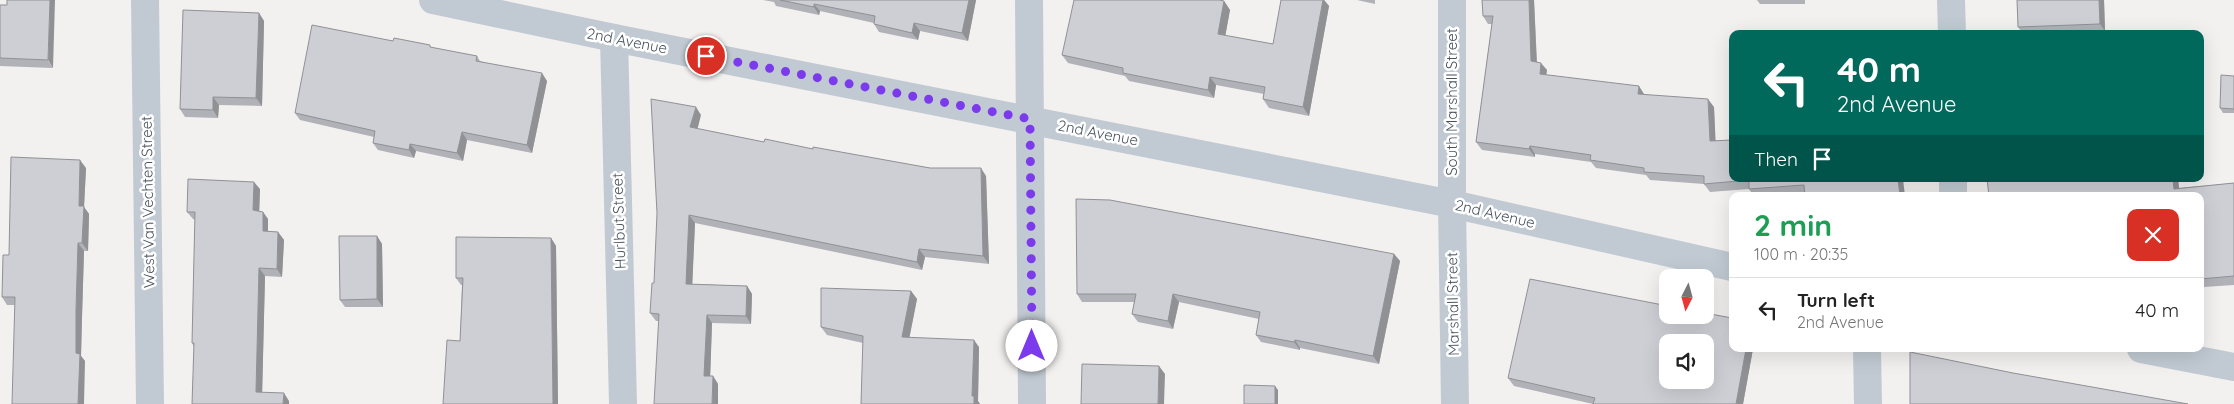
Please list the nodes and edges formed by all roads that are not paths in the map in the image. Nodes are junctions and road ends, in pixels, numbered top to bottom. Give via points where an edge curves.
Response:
1 (146, 0) edge
2 (433, 0) edge
3 (1029, 0) edge
4 (1452, 0) edge
5 (1951, 0) edge
6 (1952, 30) edge
7 (614, 38) junction
8 (1030, 119) junction
9 (1452, 204) junction
10 (1729, 265) edge
11 (1867, 352) edge
12 (2156, 352) edge
13 (2234, 367) edge
14 (150, 404) edge
15 (622, 404) edge
16 (1032, 404) edge
17 (1455, 404) edge
18 (1868, 404) edge

1 - 14 street, West Van Vechten Street
2 - 7 street, 2nd Avenue
3 - 8 street
4 - 9 street, South Marshall Street
5 - 6 street
7 - 8 street, 2nd Avenue
7 - 15 street, Hurlbut Street
8 - 9 street, 2nd Avenue
8 - 16 street
9 - 10 street, 2nd Avenue
9 - 17 street, Marshall Street
11 - 18 street
12 - 13 street

